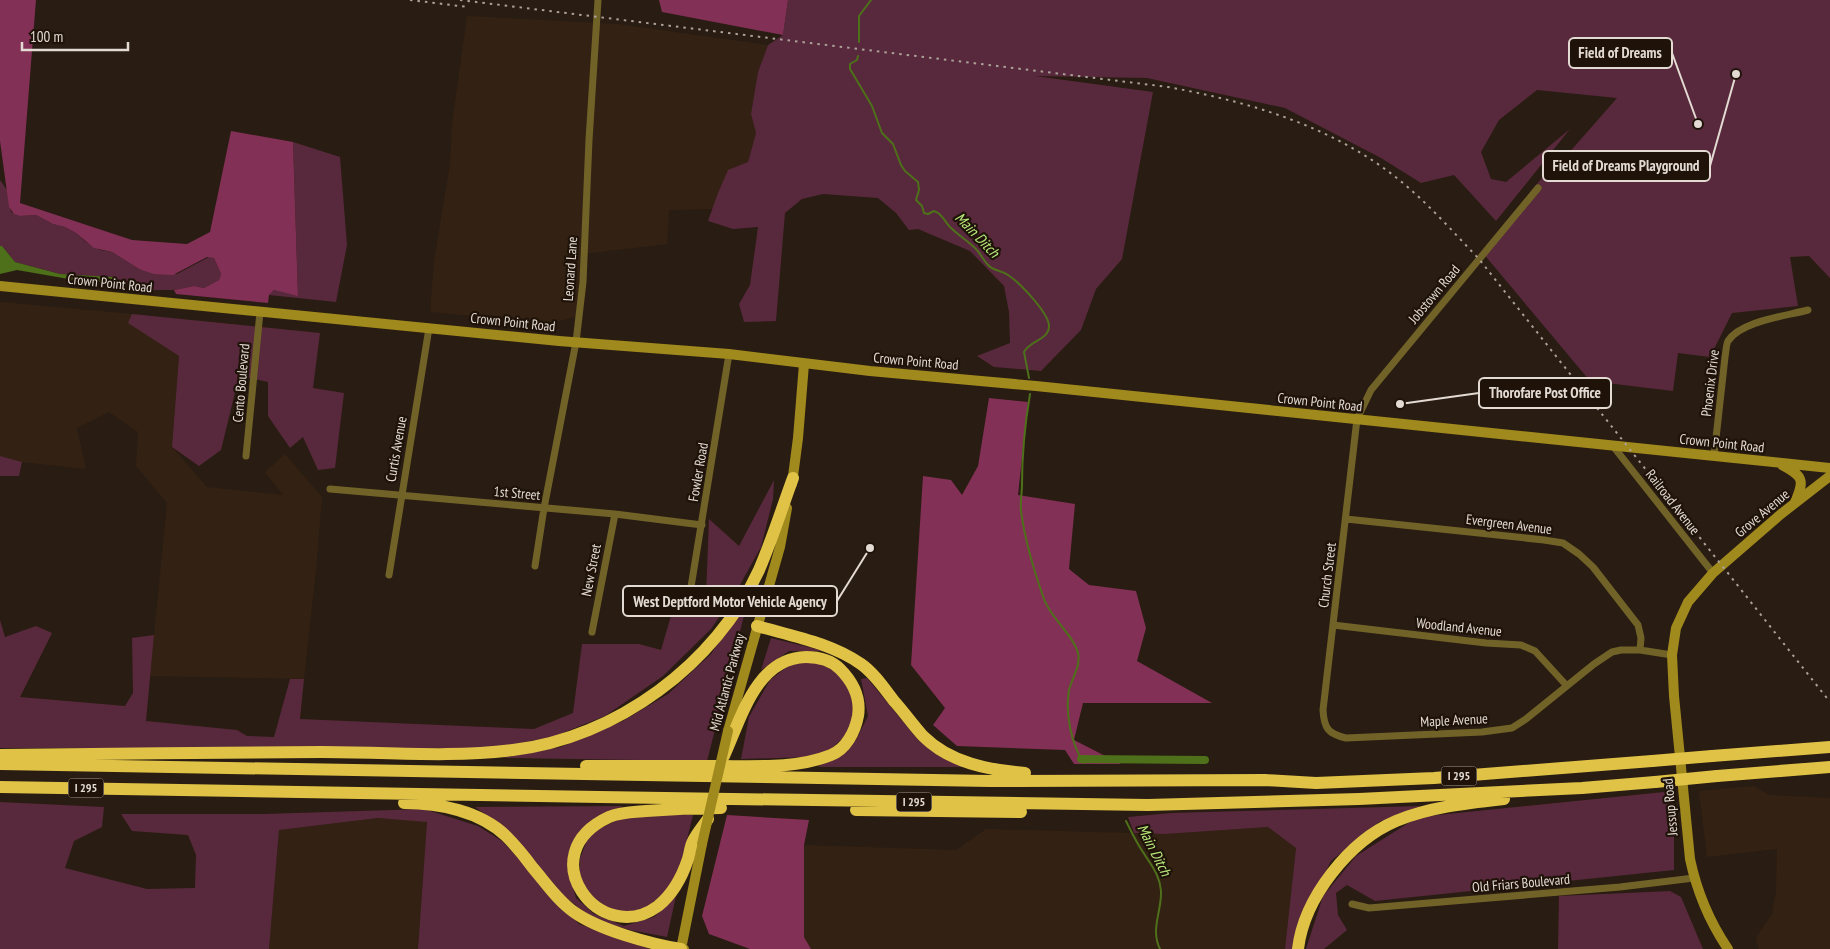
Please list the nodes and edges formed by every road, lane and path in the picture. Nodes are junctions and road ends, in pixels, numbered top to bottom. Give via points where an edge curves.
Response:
1 (598, 0) edge
2 (1538, 188) dead end
3 (0, 286) edge
4 (1808, 310) dead end
5 (260, 312) junction
6 (429, 328) junction
7 (576, 342) junction
8 (729, 354) junction
9 (804, 364) junction
10 (1357, 419) junction
11 (1613, 446) junction
12 (246, 456) dead end
13 (1714, 456) junction
14 (1777, 462) junction
15 (1830, 468) edge
16 (1830, 476) edge
17 (793, 478) junction
18 (330, 489) dead end
19 (401, 494) junction
20 (1794, 504) junction
21 (544, 508) junction
22 (615, 514) junction
23 (1346, 519) junction
24 (702, 525) junction
25 (535, 566) dead end
26 (1713, 573) junction
27 (389, 575) dead end
28 (690, 593) dead end
29 (1333, 625) junction
30 (757, 626) junction
31 (592, 632) dead end
32 (1640, 650) junction
33 (1672, 655) junction
34 (1566, 686) junction
35 (731, 732) junction
36 (1330, 732) joint
37 (1826, 748) edge
38 (0, 755) edge
39 (721, 763) joint
40 (0, 764) edge
41 (1830, 767) edge
42 (322, 769) junction
43 (1265, 780) junction
44 (0, 787) edge
45 (1582, 788) junction
46 (172, 790) junction
47 (1101, 804) junction
48 (708, 819) joint
49 (697, 843) junction
50 (1694, 878) junction
51 (1352, 904) dead end
52 (683, 949) edge
53 (1298, 949) edge
54 (1728, 949) edge

1 - 7 street, Leonard Lane via 583,282
2 - 10 street, Jobstown Road via 1371,390
3 - 5 main road, Crown Point Road
4 - 13 street, Phoenix Drive via 1750,325 1738,331 1728,342
5 - 6 main road, Crown Point Road
5 - 12 street, Cento Boulevard
6 - 7 main road, Crown Point Road
6 - 19 street, Curtis Avenue
7 - 8 main road, Crown Point Road
7 - 21 street, Leonard Lane
8 - 9 main road, Crown Point Road
8 - 24 street, Fowler Road
9 - 10 main road, Crown Point Road
9 - 17 main road, Mid Atlantic Parkway
10 - 11 main road, Crown Point Road
10 - 23 street, Church Street
11 - 13 main road, Crown Point Road
11 - 26 street, Railroad Avenue
13 - 14 main road, Crown Point Road
14 - 15 main road, Crown Point Road
14 - 20 main road via 1801,479 1802,487
16 - 20 main road, Grove Avenue
17 - 30 main road, Mid Atlantic Parkway via 780,547
17 - 38 highway via 758,570 716,638 655,693 606,722 568,737 515,750 466,754
18 - 19 street, 1st Street
19 - 21 street, 1st Street
19 - 27 street, Curtis Avenue
20 - 26 main road, Grove Avenue
21 - 22 street, 1st Street
21 - 25 street, Leonard Lane
22 - 24 street, 1st Street
22 - 31 street, New Street
23 - 29 street, Church Street
23 - 32 street, Evergreen Avenue via 1562,544 1593,567 1638,625
24 - 28 street, Fowler Road
26 - 33 main road, Grove Avenue via 1695,592 1682,614 1676,628
29 - 34 street, Woodland Avenue via 1521,645 1534,651
29 - 36 street, Church Street via 1323,710 1324,722
30 - 35 main road, Mid Atlantic Parkway
30 - 43 highway via 837,650 862,664 923,736 936,747 983,768 1033,774 1216,773
32 - 33 street, Maple Avenue
32 - 34 street, Maple Avenue via 1621,650 1605,656
33 - 50 main road, Jessup Road via 1686,835
34 - 36 street, Maple Avenue via 1512,728 1346,738
35 - 39 highway, bridge
35 - 42 highway via 764,677 778,665 796,658 817,657 834,664 849,678 856,691 859,709 849,740 833,754 809,762 772,766 342,763
37 - 43 highway, I 295, bridge via 1370,781
39 - 48 main road, bridge
40 - 42 highway, I 295
41 - 45 highway, I 295, bridge
42 - 43 highway, I 295 via 990,781
44 - 46 highway, I 295
45 - 47 highway, I 295 via 1242,803
45 - 53 highway via 1550,796 1475,802 1436,809 1395,822 1369,837 1344,859 1321,888 1307,916
46 - 47 highway, I 295
46 - 52 highway via 213,798 419,803 455,809 485,821 505,835 554,893 587,920
47 - 49 highway via 1074,812 691,808 610,816 591,827 578,844 573,867 575,882 585,899 600,912 620,918 640,916 657,907 673,892
48 - 49 highway
49 - 52 main road
50 - 51 street, Old Friars Boulevard via 1384,907
50 - 54 main road, Jessup Road via 1704,908

